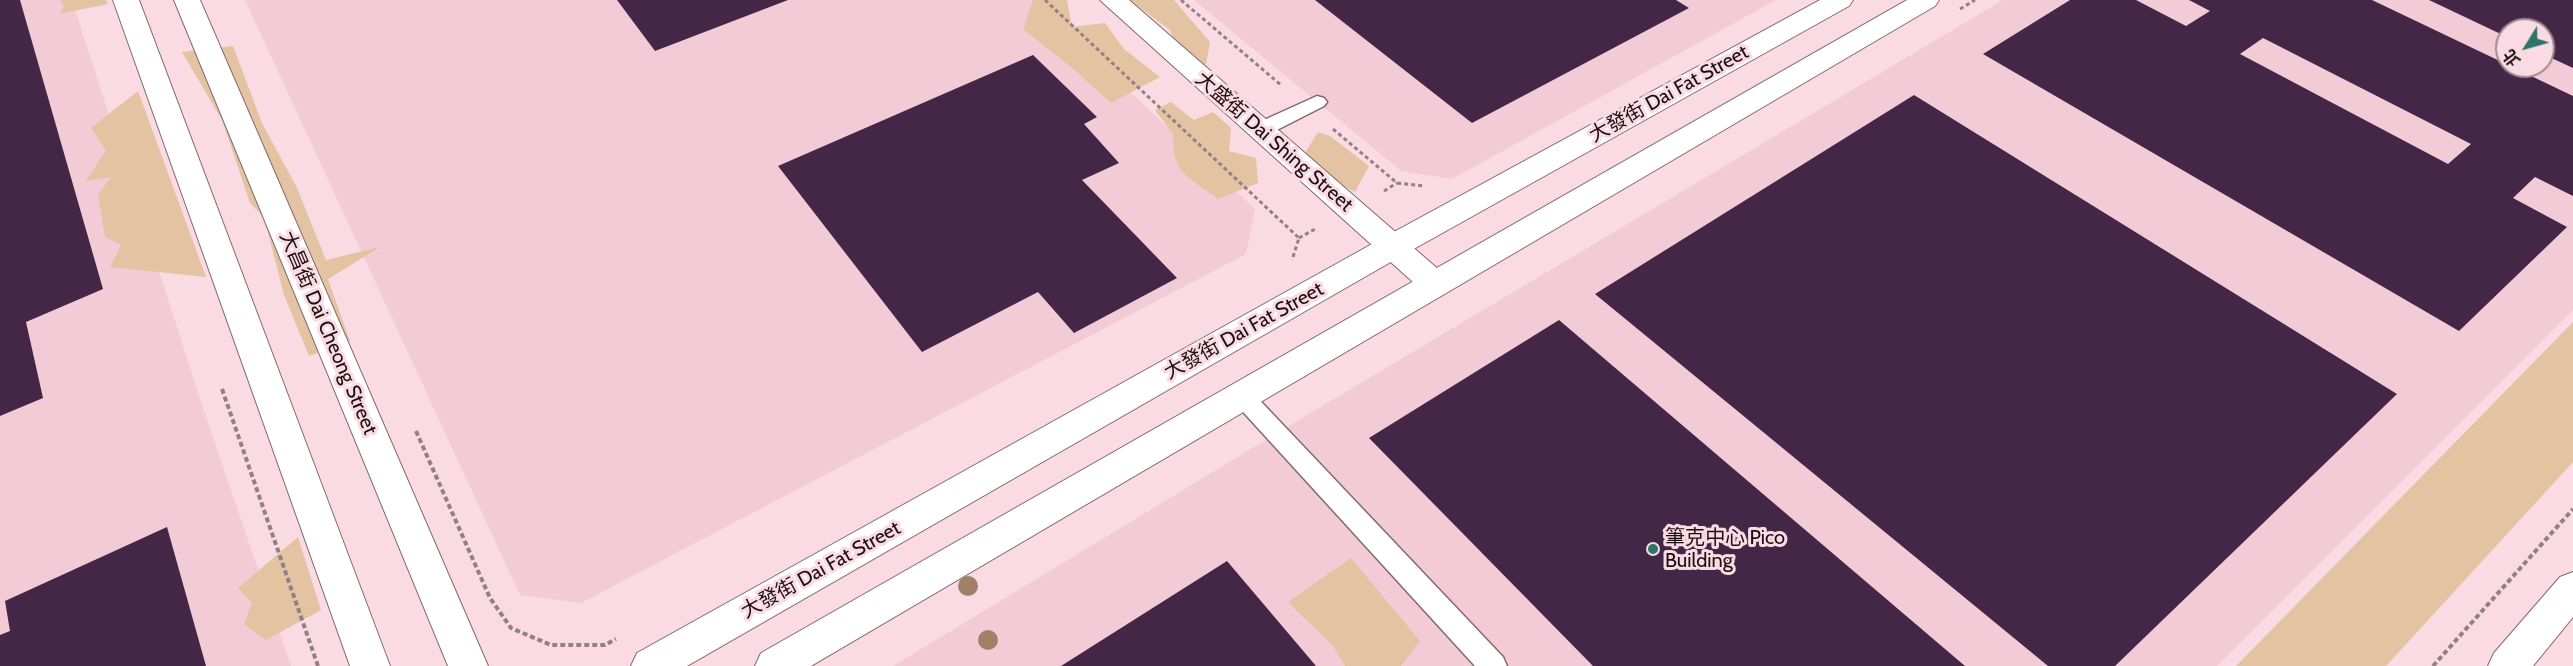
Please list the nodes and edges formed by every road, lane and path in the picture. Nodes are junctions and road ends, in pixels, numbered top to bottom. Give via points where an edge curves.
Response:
1 (126, 0) edge
2 (187, 0) edge
3 (1045, 0) edge
4 (1113, 0) edge
5 (1181, 0) edge
6 (1840, 0) edge
7 (1926, 0) edge
8 (1312, 104) junction
9 (1260, 130) junction
10 (1429, 187) dead end
11 (1392, 247) junction
12 (1291, 264) dead end
13 (1435, 284) junction
14 (1242, 396) junction
15 (413, 424) dead end
16 (2573, 509) edge
17 (2573, 589) edge
18 (626, 633) dead end
19 (370, 666) edge
20 (468, 666) edge
21 (651, 666) edge
22 (775, 666) edge
23 (1493, 666) edge
24 (2433, 666) edge
25 (2508, 666) edge

1 - 19 street
2 - 20 street, 大昌街 Dai Cheong Street
3 - 12 path via 1299,238
4 - 9 street, 大盛街 Dai Shing Street
5 - 8 path
6 - 11 street, 大發街 Dai Fat Street
7 - 13 street
8 - 9 lane
8 - 10 path via 1397,183
9 - 11 street, 大盛街 Dai Shing Street
11 - 13 street, 大盛街 Dai Shing Street
11 - 21 street, 大發街 Dai Fat Street
13 - 14 street
14 - 22 street
14 - 23 lane
15 - 18 path via 490,598 511,628 551,645 606,645
16 - 24 path
17 - 25 street

